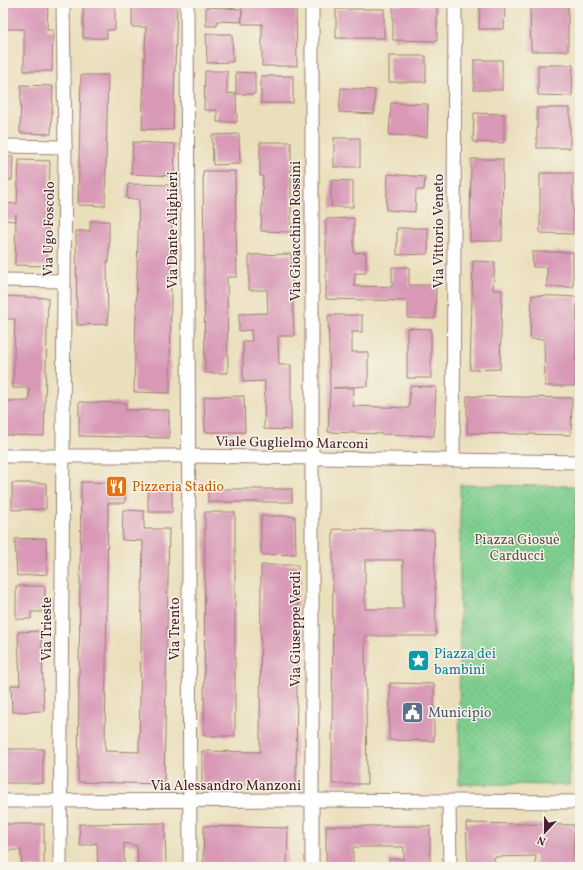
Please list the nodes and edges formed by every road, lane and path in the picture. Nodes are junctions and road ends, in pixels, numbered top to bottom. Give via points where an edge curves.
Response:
1 (63, 3) edge
2 (187, 3) edge
3 (312, 3) edge
4 (455, 3) edge
5 (3, 146) edge
6 (65, 147) junction
7 (3, 280) edge
8 (63, 281) junction
9 (3, 456) edge
10 (63, 456) junction
11 (189, 456) junction
12 (311, 458) junction
13 (453, 460) junction
14 (580, 462) edge
15 (312, 800) junction
16 (3, 801) edge
17 (60, 802) junction
18 (190, 802) junction
19 (450, 802) junction
20 (580, 802) edge
21 (60, 867) edge
22 (190, 867) edge
23 (312, 867) edge
24 (450, 867) edge

1 - 6 street, Via Ugo Foscolo
2 - 11 street, Via Dante Alighieri
3 - 12 street, Via Gioacchino Rossini
4 - 13 street, Via Vittorio Veneto
5 - 6 street
6 - 8 street, Via Ugo Foscolo
7 - 8 street
8 - 10 street, Via Ugo Foscolo
9 - 10 street, Viale Guglielmo Marconi
10 - 11 street, Viale Guglielmo Marconi
10 - 17 street, Via Trieste
11 - 12 street, Viale Guglielmo Marconi
11 - 18 street, Via Trento
12 - 13 street, Viale Guglielmo Marconi
12 - 15 street, Via Giuseppe Verdi
13 - 14 street, Viale Guglielmo Marconi
15 - 18 street, Via Alessandro Manzoni
15 - 19 street, Via Alessandro Manzoni
15 - 23 street, Via Giuseppe Verdi
16 - 17 street, Via Alessandro Manzoni
17 - 18 street, Via Alessandro Manzoni
17 - 21 street, Via Trieste
18 - 22 street, Via Trento
19 - 20 street
19 - 24 street

